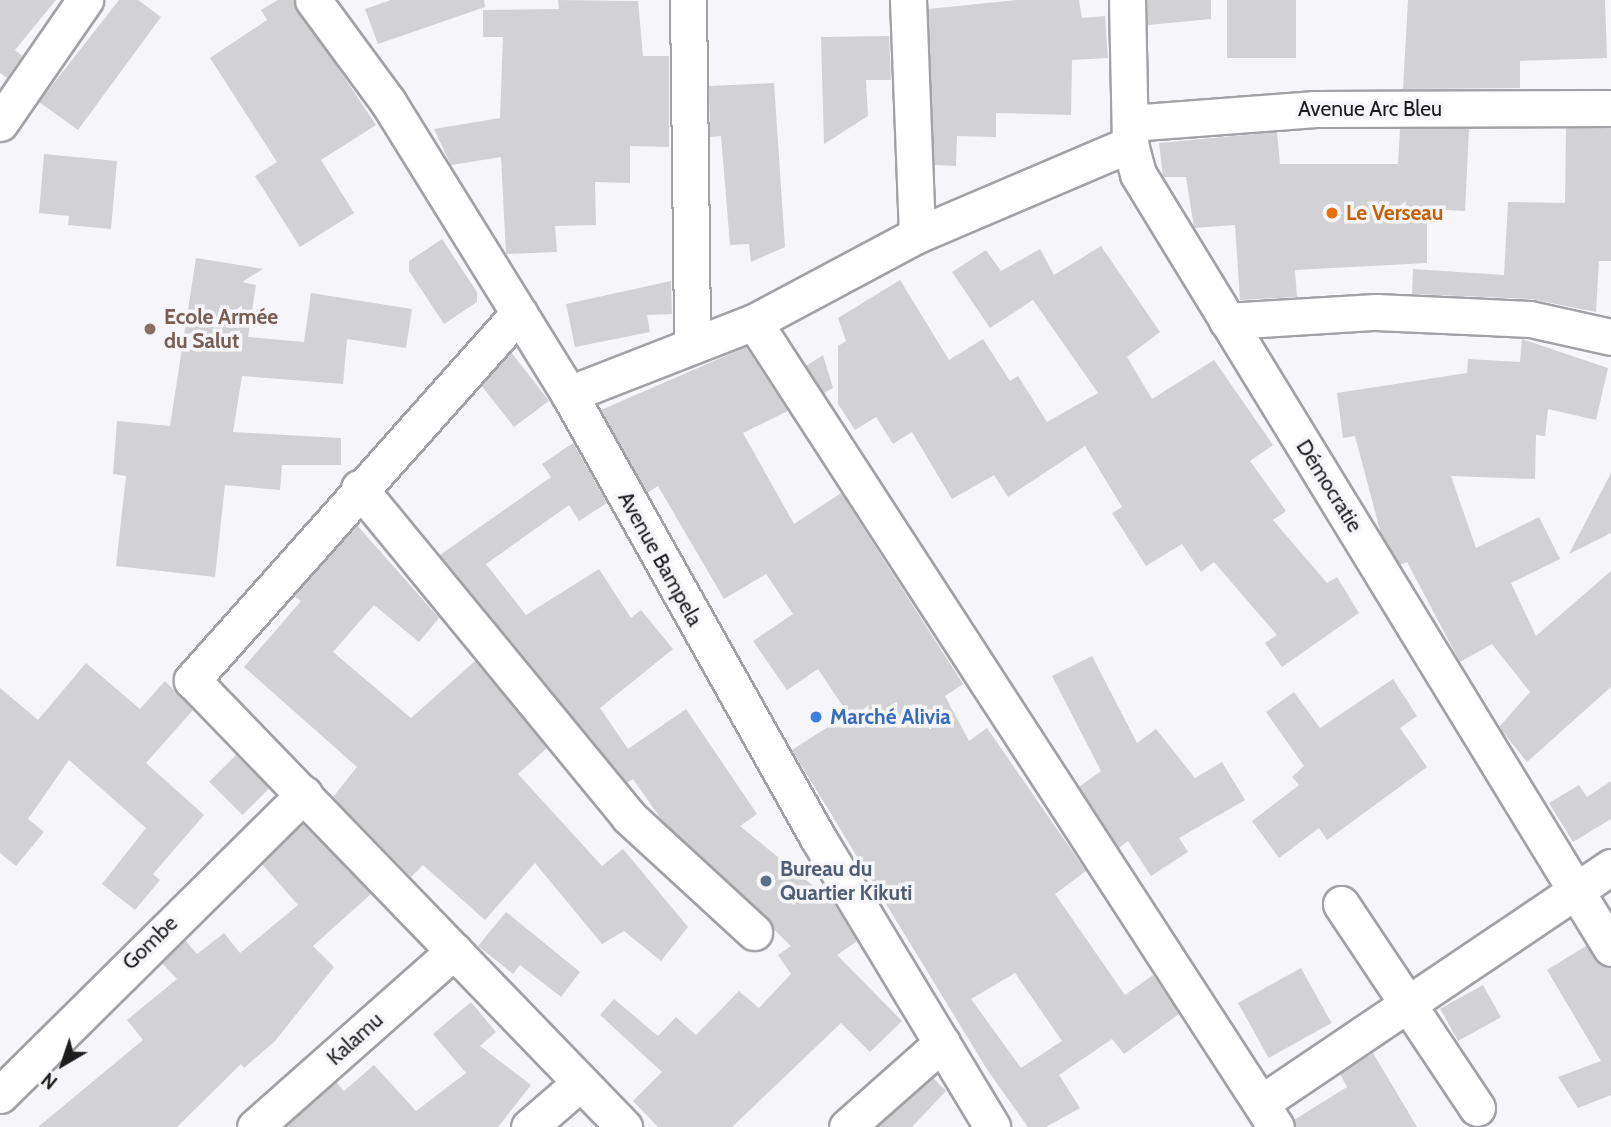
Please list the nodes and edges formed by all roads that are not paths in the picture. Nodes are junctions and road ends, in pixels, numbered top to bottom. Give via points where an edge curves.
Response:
1 (85, 0) edge
2 (313, 0) edge
3 (688, 0) edge
4 (908, 0) edge
5 (1127, 0) edge
6 (1611, 108) edge
7 (0, 123) edge
8 (1130, 133) junction
9 (917, 235) junction
10 (519, 313) junction
11 (1227, 321) junction
12 (754, 322) junction
13 (1611, 337) edge
14 (692, 344) junction
15 (569, 394) junction
16 (359, 488) junction
17 (304, 794) junction
18 (1611, 867) edge
19 (1577, 892) junction
20 (1341, 904) dead end
21 (754, 932) dead end
22 (1611, 948) edge
23 (454, 951) junction
24 (1410, 1005) junction
25 (942, 1043) junction
26 (580, 1083) junction
27 (0, 1095) edge
28 (1477, 1108) dead end
29 (1269, 1115) edge
30 (255, 1127) edge
31 (528, 1127) edge
32 (624, 1127) edge
33 (847, 1127) edge
34 (992, 1127) edge

1 - 7 street
2 - 10 street, Avenue Bampela via 388,102
3 - 14 street
4 - 9 street
5 - 8 street, Démocratie
6 - 8 street, Avenue Arc Bleu via 1315,108
8 - 9 street, Avenue Arc Bleu
8 - 11 street, Démocratie via 1138,174
9 - 12 street, Avenue Arc Bleu
10 - 15 street, Avenue Bampela
10 - 16 street
11 - 13 street via 1376,312 1530,319
11 - 19 street, Démocratie
12 - 14 street, Avenue Arc Bleu
12 - 29 street
14 - 15 street, Avenue Arc Bleu
15 - 25 street, Avenue Bampela via 818,838
16 - 17 street via 192,680
16 - 21 street via 574,756 629,817
17 - 23 street
17 - 27 street, Gombe
18 - 19 street
19 - 22 street, Démocratie
19 - 24 street
20 - 24 street
23 - 26 street
23 - 30 street, Kalamu
24 - 28 street
24 - 29 street
25 - 33 street
25 - 34 street, Avenue Bampela
26 - 31 street
26 - 32 street

